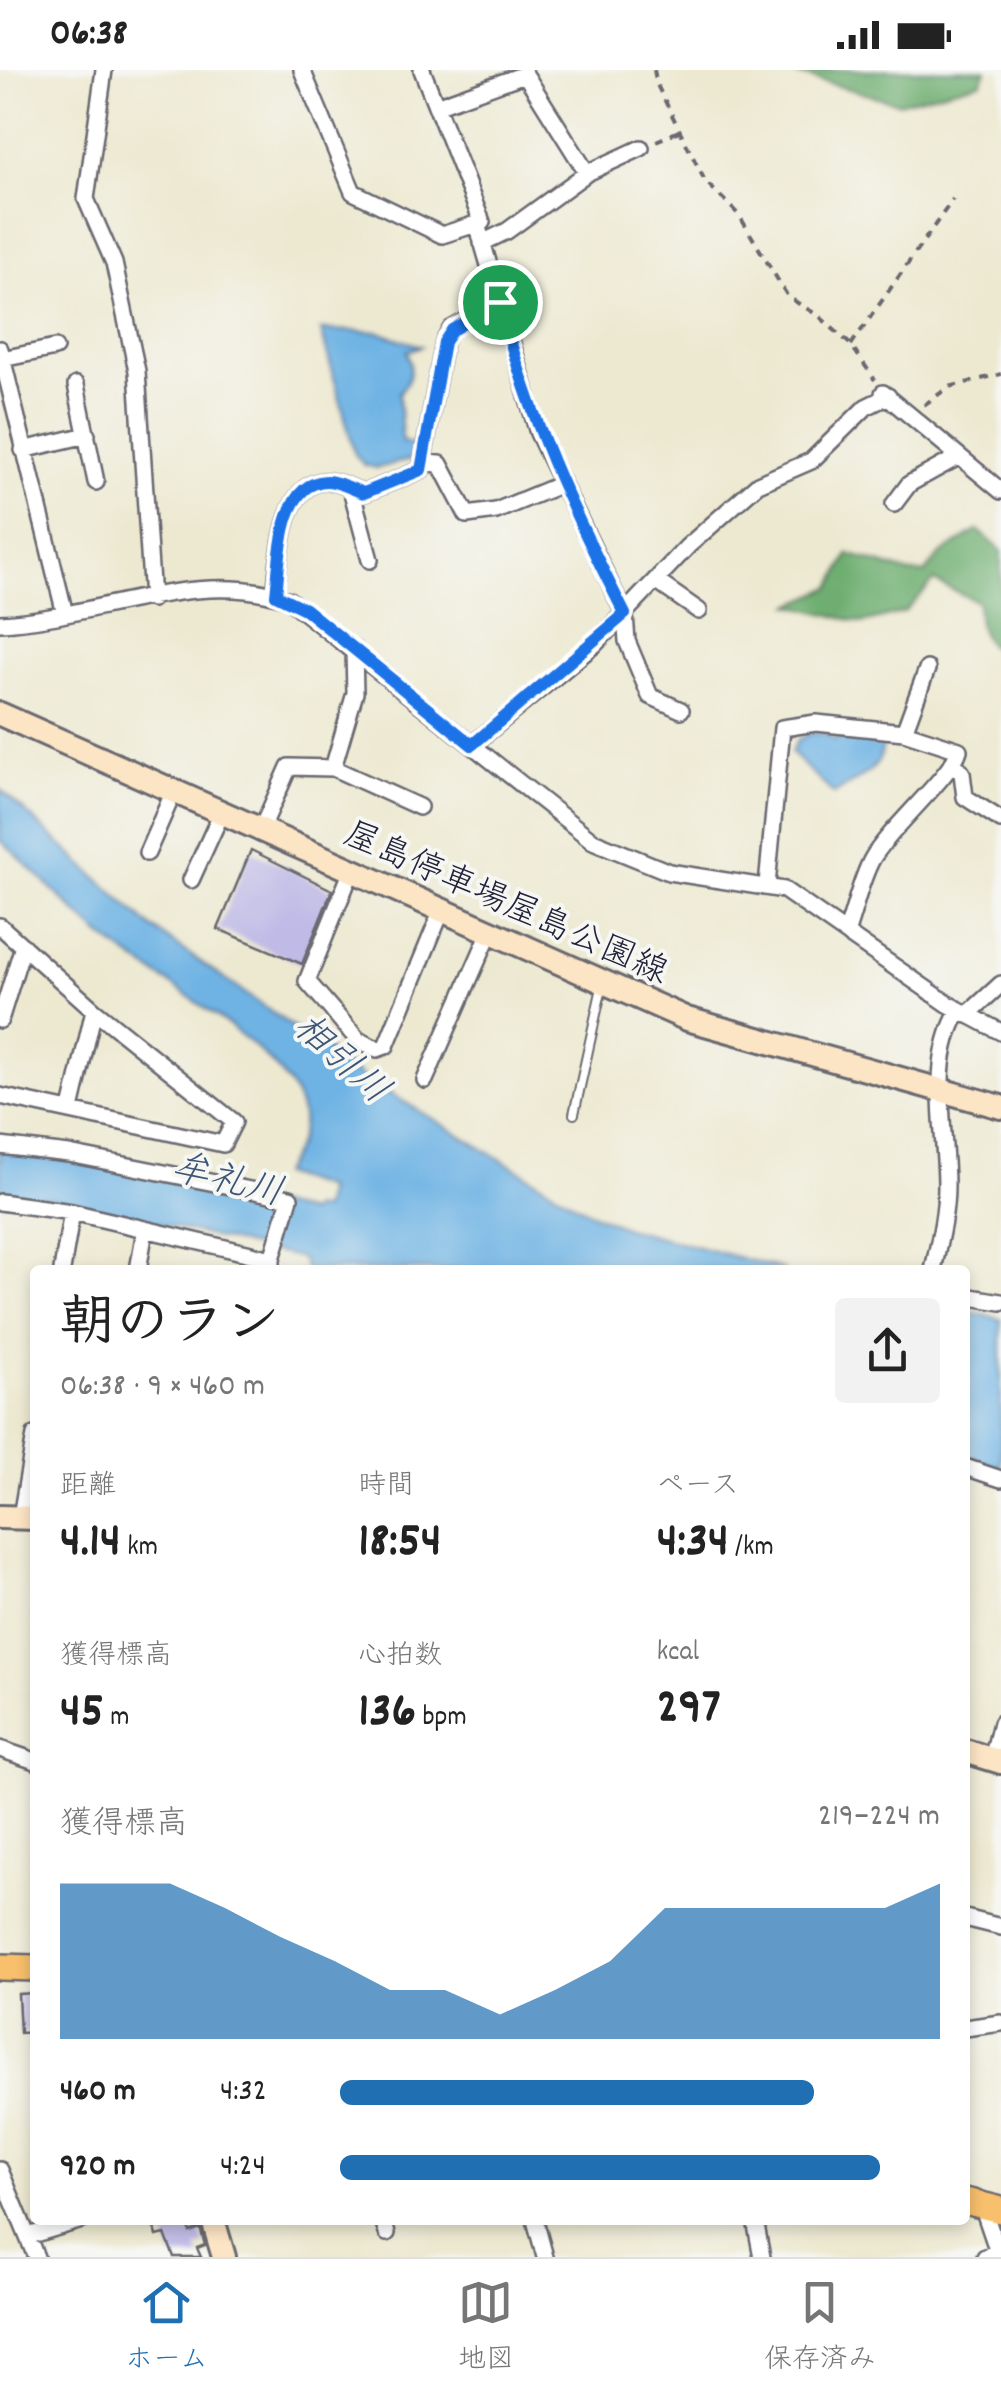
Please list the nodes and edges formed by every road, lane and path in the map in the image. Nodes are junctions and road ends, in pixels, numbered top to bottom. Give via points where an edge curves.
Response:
1 (104, 70) edge
2 (302, 70) edge
3 (422, 70) edge
4 (654, 70) edge
5 (436, 106) junction
6 (678, 130) junction
7 (641, 148) joint
8 (587, 173) junction
9 (953, 199) dead end
10 (477, 224) junction
11 (482, 243) junction
12 (500, 302) junction
13 (851, 345) junction
14 (55, 348) dead end
15 (1, 354) edge
16 (1001, 374) edge
17 (76, 385) dead end
18 (886, 394) junction
19 (912, 416) junction
20 (87, 435) junction
21 (23, 450) junction
22 (958, 457) junction
23 (425, 463) junction
24 (96, 482) dead end
25 (559, 485) junction
26 (351, 489) junction
27 (1001, 492) edge
28 (894, 504) dead end
29 (370, 560) dead end
30 (656, 582) junction
31 (276, 595) junction
32 (152, 599) junction
33 (699, 611) dead end
34 (65, 614) junction
35 (625, 614) junction
36 (0, 624) edge
37 (354, 648) junction
38 (927, 669) dead end
39 (682, 710) dead end
40 (0, 714) edge
41 (904, 732) junction
42 (472, 745) junction
43 (956, 764) junction
44 (333, 768) junction
45 (174, 791) junction
46 (419, 808) dead end
47 (222, 812) junction
48 (1001, 820) edge
49 (261, 830) junction
50 (147, 853) dead end
51 (352, 870) junction
52 (192, 880) dead end
53 (767, 885) junction
54 (442, 910) junction
55 (0, 926) edge
56 (490, 932) junction
57 (846, 933) junction
58 (23, 946) junction
59 (604, 982) junction
60 (1001, 984) edge
61 (94, 1010) junction
62 (963, 1013) junction
63 (0, 1020) edge
64 (1001, 1032) edge
65 (424, 1080) dead end
66 (941, 1091) junction
67 (0, 1096) edge
68 (72, 1108) junction
69 (1001, 1108) edge
70 (574, 1114) dead end
71 (0, 1146) edge
72 (0, 1202) edge
73 (72, 1212) junction
74 (145, 1230) junction
75 (240, 1252) junction
76 (63, 1265) edge
77 (139, 1265) edge
78 (237, 1265) edge
79 (272, 1265) edge
80 (935, 1265) edge
81 (970, 1297) edge
82 (1001, 1302) edge
83 (30, 1461) edge
84 (970, 1469) edge
85 (1001, 1479) edge
86 (19, 1517) edge
87 (1001, 1723) edge
88 (0, 1749) edge
89 (970, 1752) edge
90 (30, 1759) edge
91 (996, 1760) edge
92 (970, 1919) edge
93 (1001, 1927) edge
94 (0, 1968) edge
95 (30, 1968) edge
96 (1001, 2023) edge
97 (970, 2027) edge
98 (0, 2170) edge
99 (976, 2202) edge
100 (65, 2225) edge
101 (214, 2225) edge
102 (536, 2225) edge
103 (756, 2225) edge
104 (28, 2236) junction
105 (36, 2257) edge
106 (224, 2257) edge
107 (545, 2257) edge
108 (762, 2257) edge
109 (985, 2257) edge

1 - 32 street via 86,200 114,263 137,370
2 - 10 street via 352,192 442,235
3 - 5 street
4 - 6 path
5 - 8 street via 525,74
5 - 10 street via 482,222
6 - 7 path
6 - 13 path via 705,182 739,215 788,297
7 - 8 street
8 - 11 street
9 - 13 path
10 - 11 street
11 - 12 street
12 - 23 street via 452,330 444,342
12 - 25 street via 518,376
13 - 18 path
14 - 15 street
15 - 21 street
16 - 19 path via 934,394
17 - 20 street
18 - 19 street
18 - 30 street via 811,461 758,484
19 - 22 street
20 - 21 street
20 - 24 street
21 - 34 street
22 - 27 street
22 - 28 street via 909,484
23 - 25 street via 440,464 467,516 496,512
23 - 26 street via 390,485 364,493
25 - 35 street
26 - 29 street
26 - 31 street via 316,483 293,505
30 - 33 street
30 - 35 street
31 - 32 street via 235,587
31 - 37 street
32 - 34 street
34 - 36 street
35 - 39 street via 627,642 650,696
35 - 42 street
37 - 42 street
37 - 44 street via 355,692
38 - 41 street
40 - 45 main road, 屋島停車場屋島公園線
41 - 43 street via 958,750
41 - 53 street via 816,723 782,728
42 - 53 street via 570,825 617,854 669,872
43 - 48 street via 965,797
43 - 57 street via 872,859
44 - 46 street
44 - 49 street via 289,768
45 - 47 main road, 屋島停車場屋島公園線
45 - 50 street
47 - 49 main road, 屋島停車場屋島公園線
47 - 52 street
49 - 51 main road, 屋島停車場屋島公園線
51 - 54 main road, 屋島停車場屋島公園線
51 - 54 street via 307,981 358,1040 378,1049 386,1046
53 - 57 street via 792,894
54 - 56 main road, 屋島停車場屋島公園線
55 - 58 street
56 - 59 main road, 屋島停車場屋島公園線
56 - 65 street
57 - 62 street
58 - 61 street
58 - 63 street
59 - 66 main road, 屋島停車場屋島公園線 via 710,1027
59 - 70 lane
60 - 62 street
61 - 68 street
61 - 68 street via 234,1122 223,1144
62 - 64 street
62 - 66 street via 952,1022
66 - 69 main road, 屋島停車場屋島公園線
66 - 80 street via 946,1196
67 - 68 street
71 - 79 street via 290,1198
72 - 73 street
73 - 74 street
73 - 76 street
74 - 75 street
74 - 77 street
75 - 78 street
75 - 79 street
81 - 82 street
83 - 86 street
84 - 85 street
87 - 91 street
88 - 90 street
89 - 91 main road
92 - 93 street
94 - 95 main road
96 - 97 street
98 - 104 street
99 - 109 street via 998,2252
100 - 104 street
101 - 106 main road
102 - 107 street
103 - 108 street
104 - 105 street

